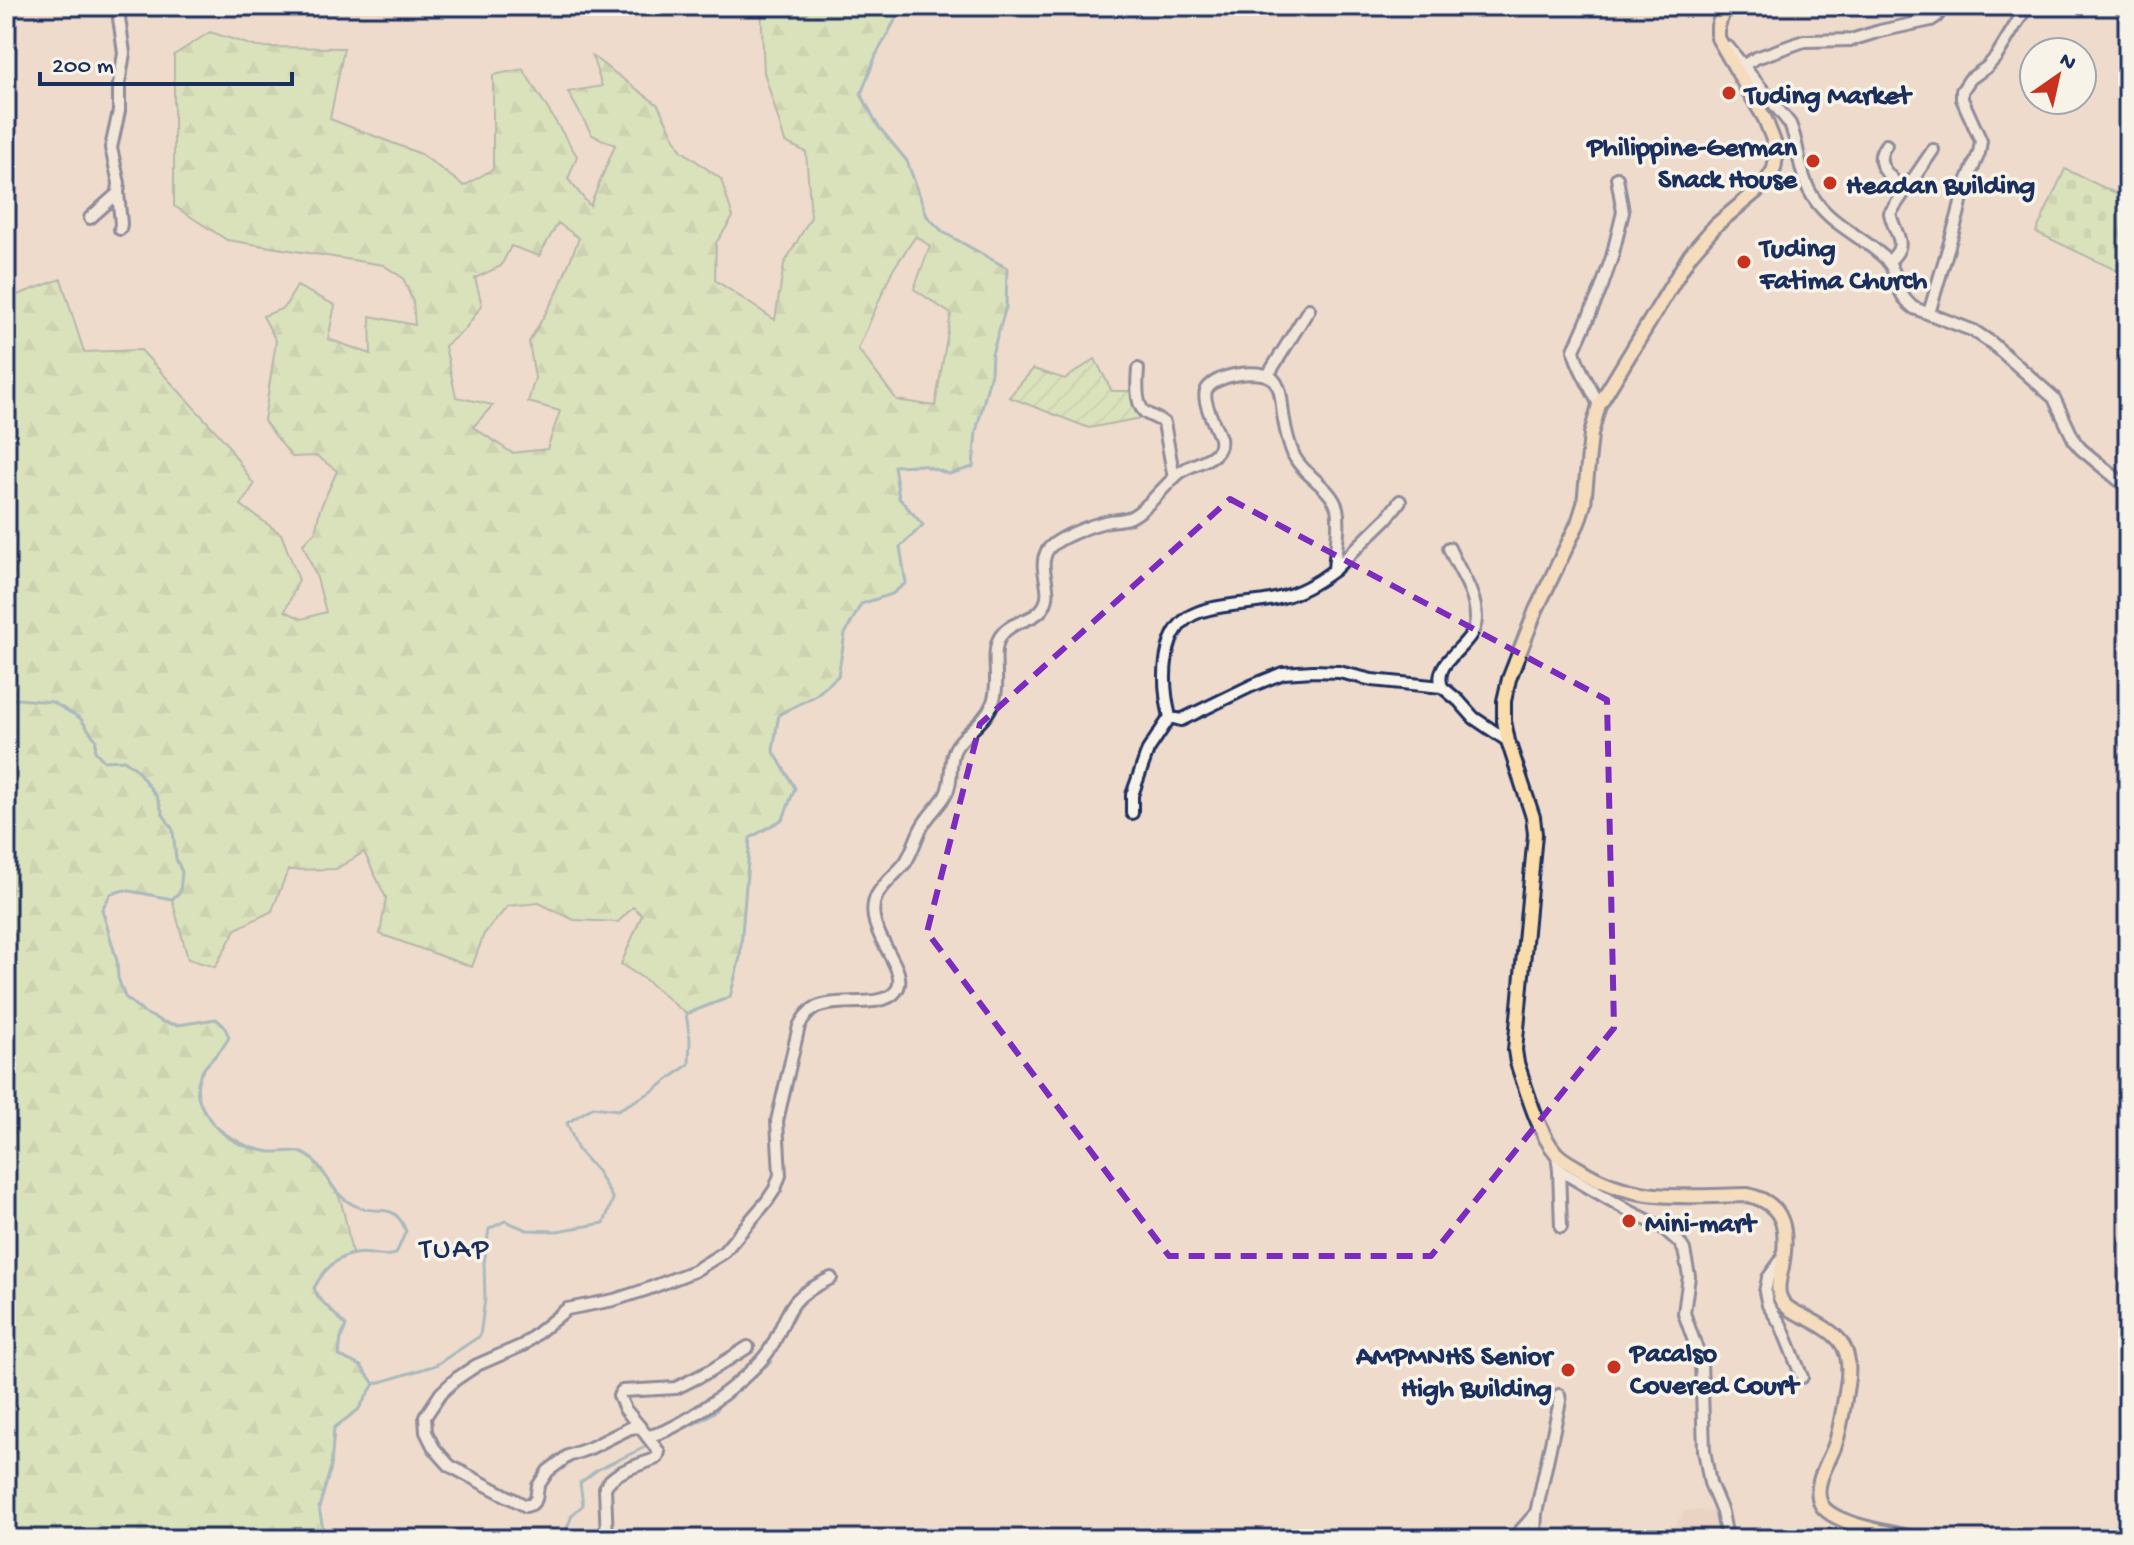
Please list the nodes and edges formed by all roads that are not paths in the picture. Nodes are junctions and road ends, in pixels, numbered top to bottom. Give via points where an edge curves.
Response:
1 (121, 6) edge
2 (1725, 6) edge
3 (1944, 6) edge
4 (2027, 6) edge
5 (1718, 38) junction
6 (1742, 66) junction
7 (1886, 145) dead end
8 (1933, 150) dead end
9 (1617, 178) dead end
10 (1904, 191) junction
11 (118, 193) junction
12 (90, 218) dead end
13 (120, 229) dead end
14 (1888, 262) junction
15 (1309, 309) dead end
16 (1929, 313) junction
17 (1138, 369) dead end
18 (1268, 375) junction
19 (1599, 405) junction
20 (1174, 478) junction
21 (2128, 488) edge
22 (1400, 501) dead end
23 (1449, 548) dead end
24 (1334, 570) junction
25 (1442, 687) junction
26 (1170, 717) junction
27 (1508, 741) junction
28 (1132, 813) dead end
29 (1557, 1155) junction
30 (1559, 1170) junction
31 (1561, 1227) dead end
32 (1783, 1257) junction
33 (831, 1278) dead end
34 (748, 1347) dead end
35 (1802, 1377) dead end
36 (1559, 1395) dead end
37 (644, 1432) junction
38 (1536, 1513) junction
39 (1535, 1534) dead end
40 (607, 1539) edge
41 (1513, 1539) edge
42 (1727, 1539) edge
43 (1917, 1539) edge

1 - 11 street via 124,53 111,148
2 - 5 main road
3 - 6 street via 1931,20 1851,40 1804,41
4 - 16 street via 1996,57 1962,91 1981,141
5 - 6 street
5 - 19 main road via 1765,119 1774,142 1774,169 1765,184 1690,255
6 - 14 street via 1790,124 1801,169 1821,208
7 - 10 street via 1881,165
8 - 10 street
9 - 19 street via 1623,212 1612,257 1574,350
10 - 14 street via 1890,213 1901,242
11 - 12 street
11 - 13 street
14 - 16 street via 1906,302
15 - 18 street
16 - 21 street via 1984,336 2044,388 2081,449
17 - 20 street via 1141,406 1164,423
18 - 20 street via 1238,374 1207,389 1219,449
18 - 24 street via 1279,387 1296,460 1335,502
19 - 27 main road via 1578,523 1509,679 1504,711
20 - 37 street via 1133,516 1058,540 1046,553 1048,593 1043,609 999,637 993,703 983,721 957,745 945,796 906,861 877,896 874,922 898,972 897,991 888,999 815,1008 799,1026 777,1121 780,1175 767,1201 712,1261 645,1290 567,1309 523,1345 456,1379 425,1417 434,1448 450,1466 526,1506 536,1499 548,1471 568,1456 630,1428
22 - 24 street
23 - 25 street via 1475,600 1477,621 1468,641 1440,672
24 - 26 street via 1291,595 1201,611 1184,620 1165,655
25 - 26 street via 1339,672 1283,673 1181,720
25 - 27 street
26 - 28 street via 1148,750 1132,795
27 - 29 main road via 1535,834 1515,1050 1536,1114
29 - 30 street
29 - 32 main road via 1594,1178 1636,1194 1759,1198 1778,1212 1783,1223
30 - 31 street
30 - 42 street via 1662,1227 1684,1250 1689,1276 1684,1313 1701,1361 1704,1450
32 - 35 street via 1765,1292
32 - 43 main road via 1778,1285 1784,1305 1825,1327 1849,1356 1835,1444 1819,1491 1821,1503 1846,1521
33 - 37 street via 795,1301 766,1355 744,1376 690,1419 655,1435
34 - 37 street via 676,1388 622,1391 625,1409
36 - 38 street
37 - 40 street via 659,1452 657,1458 607,1482
38 - 39 street
38 - 41 street

